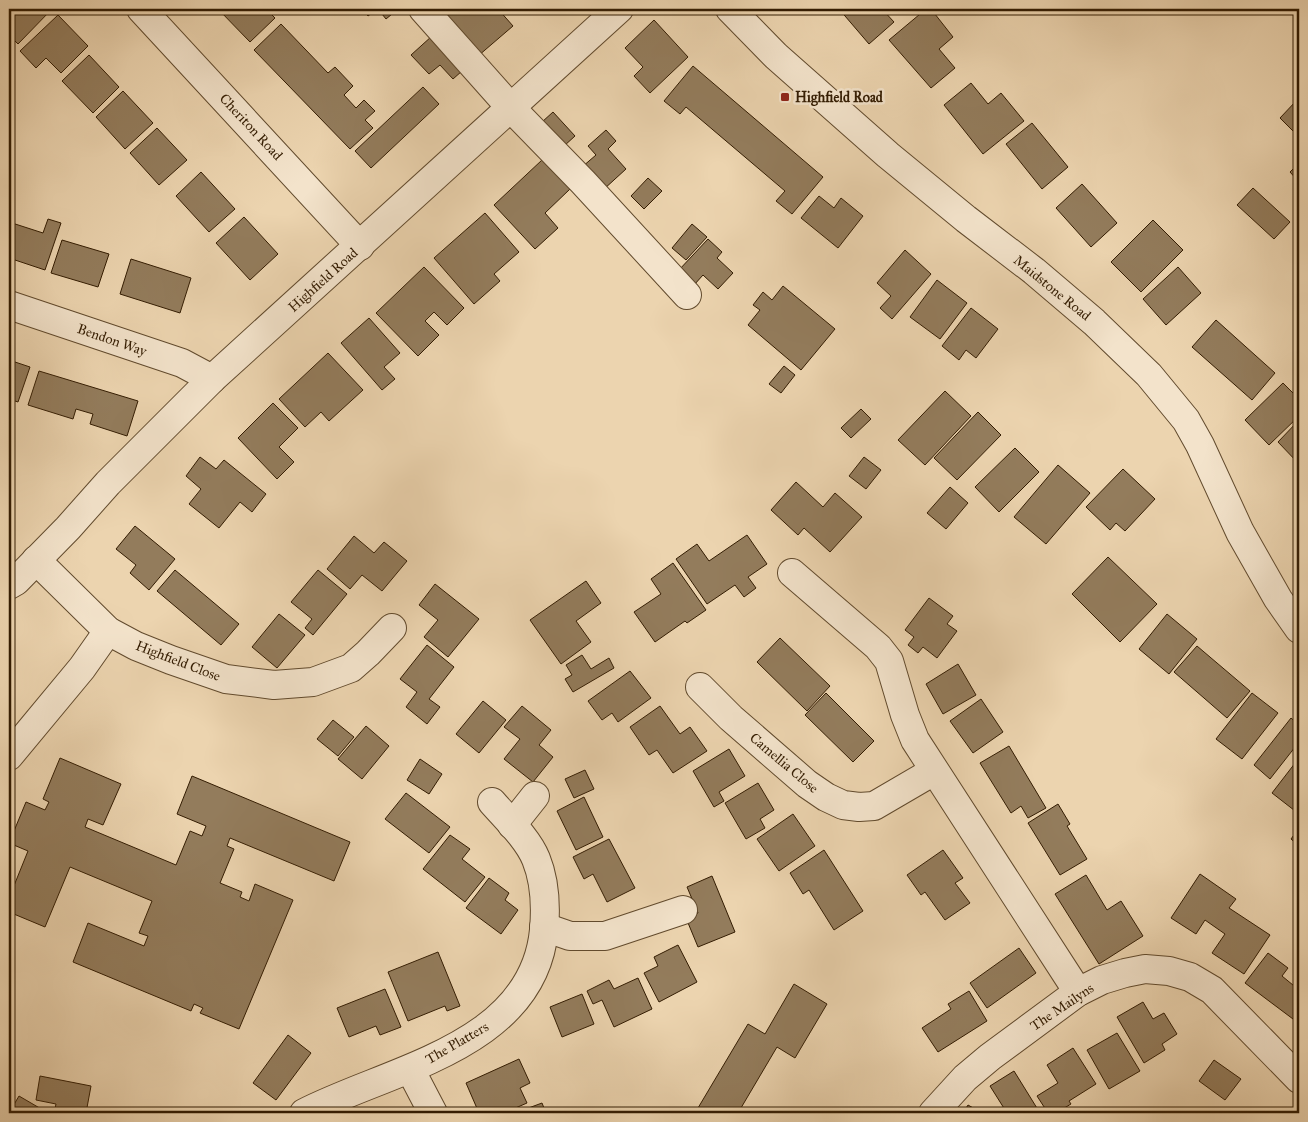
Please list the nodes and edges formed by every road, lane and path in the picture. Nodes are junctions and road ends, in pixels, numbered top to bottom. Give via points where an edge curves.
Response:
1 (141, 9) edge
2 (423, 9) edge
3 (619, 9) edge
4 (730, 9) edge
5 (511, 108) junction
6 (360, 246) junction
7 (687, 295) dead end
8 (9, 306) edge
9 (212, 379) junction
10 (36, 560) junction
11 (792, 573) dead end
12 (9, 585) edge
13 (392, 628) dead end
14 (1299, 629) edge
15 (108, 631) junction
16 (700, 687) dead end
17 (9, 756) edge
18 (934, 771) junction
19 (535, 796) dead end
20 (492, 802) dead end
21 (512, 825) junction
22 (683, 910) dead end
23 (544, 927) junction
24 (1078, 992) junction
25 (410, 1069) junction
26 (1299, 1079) edge
27 (304, 1113) edge
28 (433, 1113) edge
29 (932, 1113) edge

1 - 6 street, Cheriton Road
2 - 5 street
3 - 5 street, Highfield Road
4 - 14 street, Maidstone Road via 776,56 888,155 1079,309 1149,375 1186,420 1240,532
5 - 6 street, Highfield Road
5 - 7 street
6 - 9 street, Highfield Road
8 - 9 street, Bendon Way via 182,364
9 - 10 street, Highfield Road
10 - 12 street, Highfield Road
10 - 15 street, Highfield Close
11 - 18 street via 878,647 889,661 915,740
13 - 15 street, Highfield Close via 351,668 313,682 274,685 206,673 136,646
15 - 17 street via 82,668
16 - 18 street, Camellia Close via 807,784 843,805 874,806
18 - 24 street
19 - 21 street
20 - 21 street, The Platters
21 - 23 street, The Platters via 536,858 544,888
22 - 23 street via 605,936 570,936
23 - 25 street, The Platters via 535,970 520,996 496,1019 462,1043
24 - 26 street, The Mailyns via 1102,980 1146,969 1190,977 1212,990
24 - 29 street, The Mailyns via 990,1057
25 - 27 street, The Platters
25 - 28 street, The Platters

